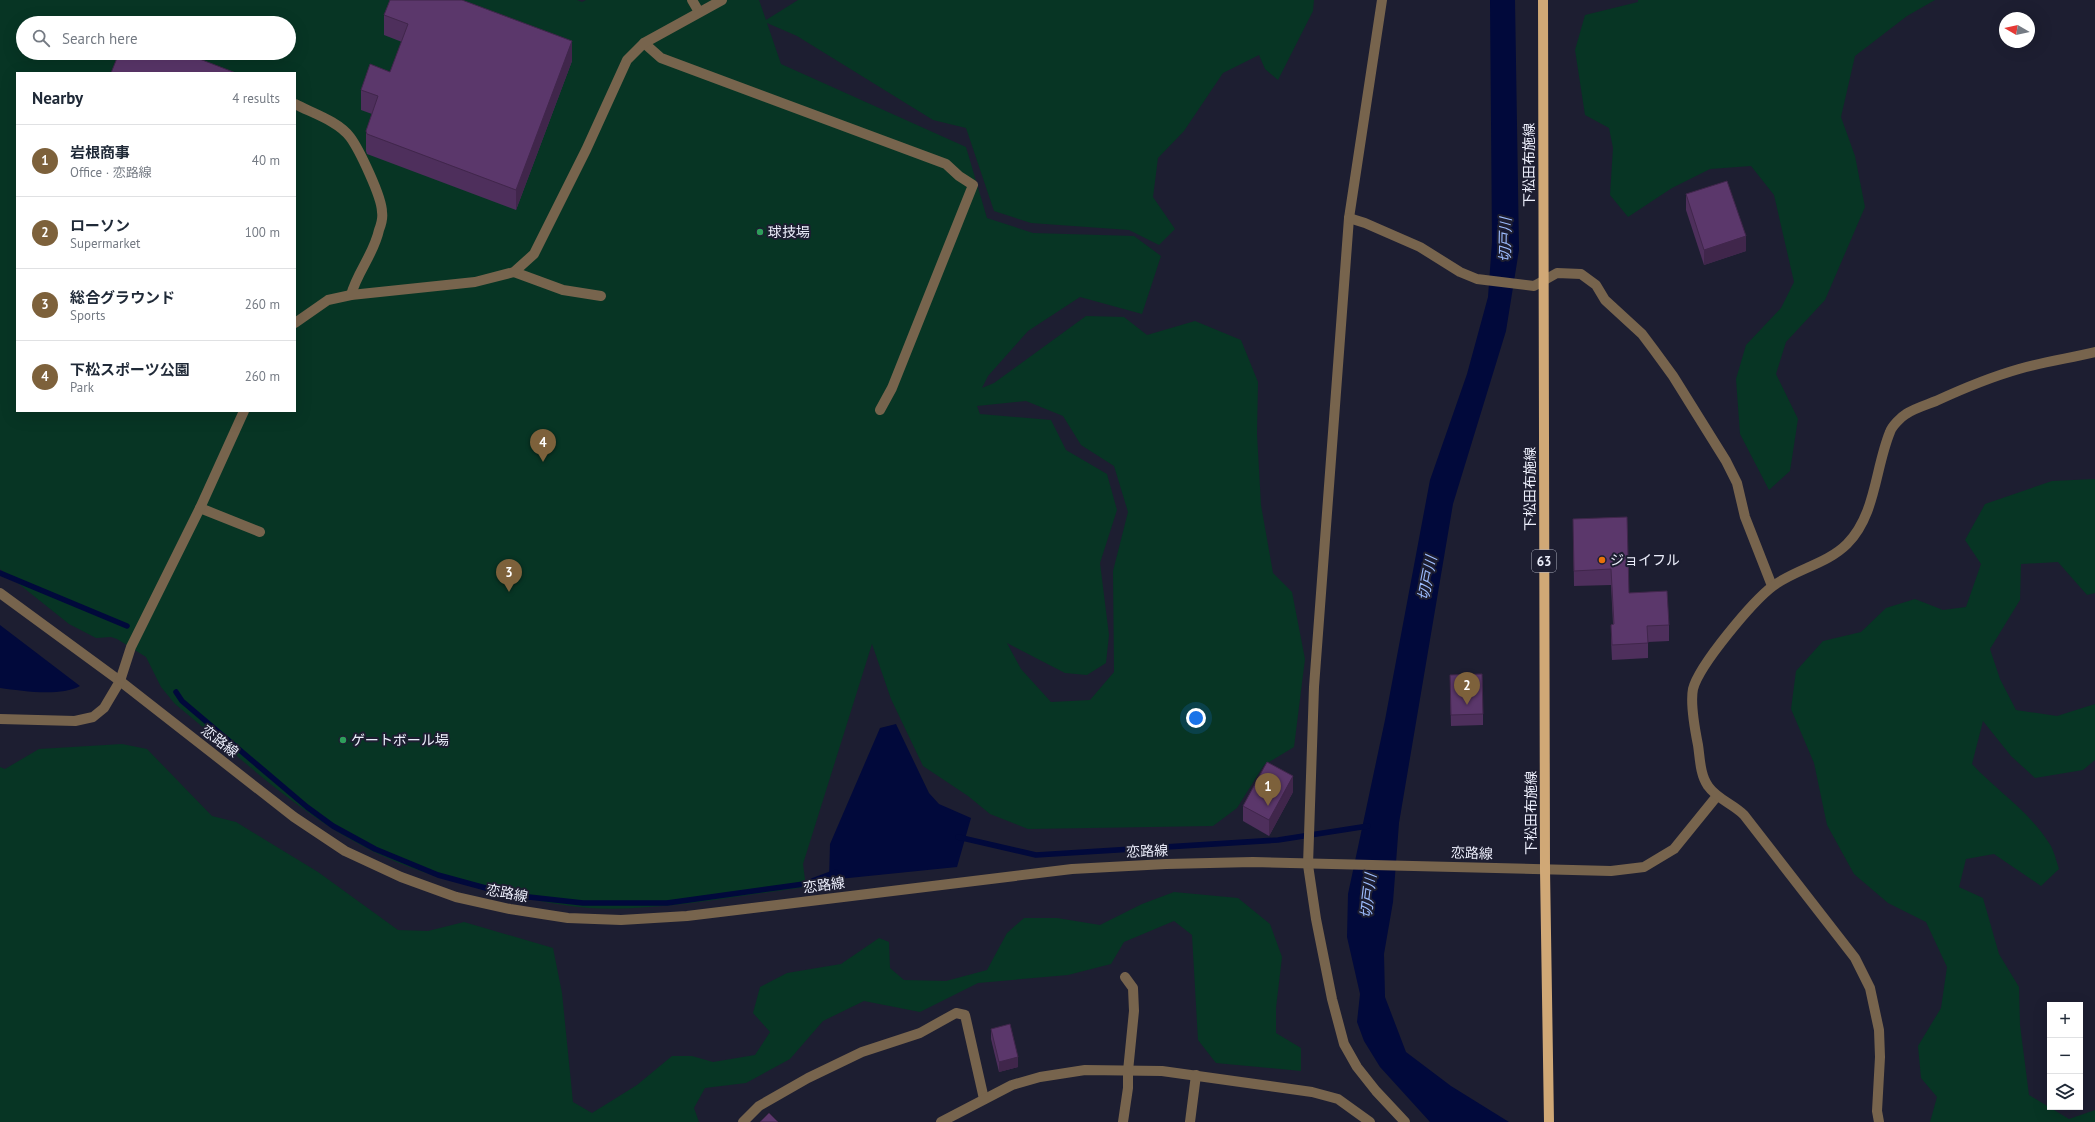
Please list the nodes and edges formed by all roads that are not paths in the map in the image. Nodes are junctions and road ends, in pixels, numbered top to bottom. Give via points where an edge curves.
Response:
1 (692, 0) edge
2 (722, 0) edge
3 (1382, 0) edge
4 (1543, 0) edge
5 (699, 12) junction
6 (644, 43) junction
7 (296, 105) edge
8 (1348, 218) junction
9 (514, 272) junction
10 (1544, 282) junction
11 (351, 294) junction
12 (601, 296) dead end
13 (296, 322) edge
14 (2095, 352) edge
15 (880, 410) dead end
16 (244, 412) edge
17 (200, 508) junction
18 (260, 532) dead end
19 (1772, 586) junction
20 (0, 593) edge
21 (120, 681) junction
22 (0, 719) edge
23 (1717, 796) junction
24 (1308, 864) junction
25 (1545, 870) junction
26 (1125, 978) dead end
27 (1128, 1071) junction
28 (1196, 1075) junction
29 (984, 1099) junction
30 (958, 1118) edge
31 (743, 1122) edge
32 (941, 1122) edge
33 (1123, 1122) edge
34 (1190, 1122) edge
35 (1370, 1122) edge
36 (1405, 1122) edge
37 (1549, 1122) edge
38 (1879, 1122) edge

1 - 5 street
2 - 5 street
3 - 8 street
4 - 10 main road, 下松田布施線 / 63
5 - 6 street
6 - 9 street via 627,60 534,254
6 - 15 street via 661,58 946,164 973,185 892,388
7 - 11 street via 337,126 350,136 379,196 382,212 379,232
8 - 10 street via 1420,247 1460,272 1477,279 1520,286 1534,286
8 - 24 street via 1314,687
9 - 11 street via 474,282
9 - 12 street via 563,290
10 - 19 street via 1557,273 1581,274 1596,285 1605,300 1642,334 1654,350 1673,376 1737,483 1745,517
10 - 25 main road, 下松田布施線 / 63
11 - 13 street via 328,300
14 - 19 street via 2019,369 1905,414 1891,429 1870,504 1859,528 1847,544 1827,558 1793,573
16 - 17 street
17 - 18 street
17 - 21 street via 131,647
19 - 23 street via 1709,658 1697,676 1693,691 1694,725 1702,772 1707,785
20 - 21 street, 恋路線
21 - 22 street via 104,708 92,717 75,720
21 - 24 street, 恋路線 via 294,817 345,851 401,877 456,897 568,918 629,919 687,916 1072,868 1253,862
23 - 25 street, 恋路線 via 1674,849 1644,867 1611,872
23 - 38 street via 1744,815 1855,958 1870,988 1879,1030
24 - 25 street, 恋路線
24 - 36 street via 1332,999 1344,1044 1357,1067
25 - 37 main road, 下松田布施線 / 63
26 - 27 street via 1133,988 1134,1011
27 - 28 street
27 - 29 street via 1085,1070 1040,1076 1012,1085
27 - 33 street
28 - 34 street
28 - 35 street via 1312,1092 1338,1099
29 - 30 street
29 - 31 street via 965,1015 956,1013 920,1033 862,1052 808,1078 759,1106
30 - 32 street

